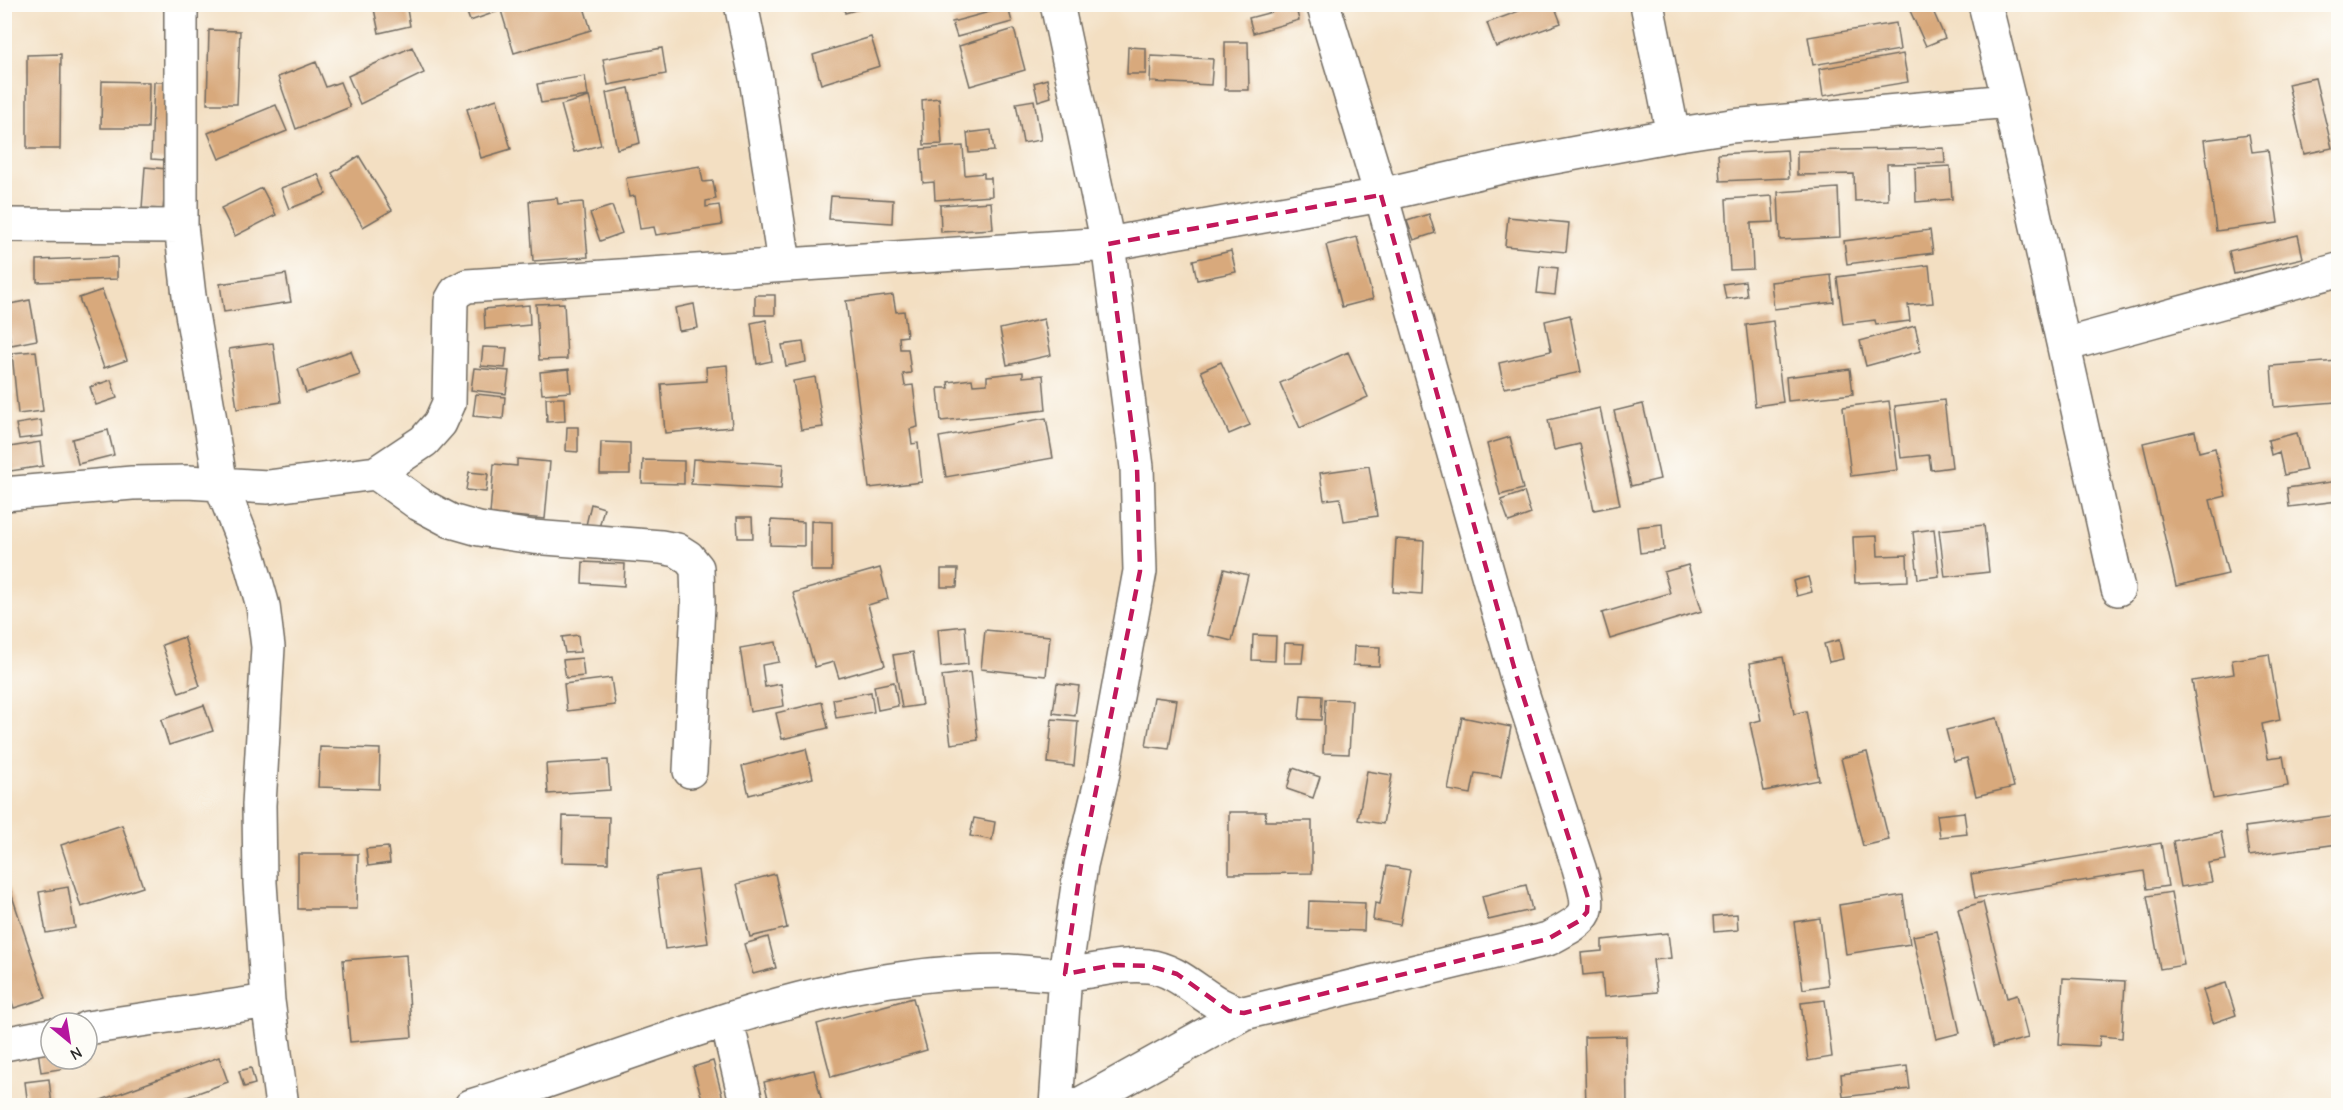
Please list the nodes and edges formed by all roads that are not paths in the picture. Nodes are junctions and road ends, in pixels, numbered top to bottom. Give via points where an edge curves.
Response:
1 (182, 4) edge
2 (741, 4) edge
3 (1058, 4) edge
4 (1323, 4) edge
5 (1647, 4) edge
6 (1985, 4) edge
7 (2009, 101) junction
8 (1673, 135) junction
9 (1381, 195) junction
10 (4, 225) edge
11 (181, 226) junction
12 (1108, 244) junction
13 (784, 263) junction
14 (2338, 270) edge
15 (2064, 345) junction
16 (376, 473) junction
17 (221, 485) junction
18 (4, 494) edge
19 (2118, 589) dead end
20 (690, 771) dead end
21 (1065, 974) junction
22 (268, 1001) junction
23 (1244, 1013) junction
24 (727, 1022) junction
25 (99, 1026) edge
26 (39, 1037) edge
27 (4, 1044) edge
28 (492, 1103) edge
29 (282, 1106) edge
30 (747, 1106) edge
31 (1056, 1106) edge
32 (1077, 1106) edge

1 - 11 street
2 - 13 street
3 - 12 street
4 - 9 street
5 - 8 street
6 - 7 street
7 - 8 street via 1731,126
7 - 15 street
8 - 9 street via 1506,166
9 - 12 street
9 - 23 street via 1516,674 1588,898 1587,912 1580,921 1548,939
10 - 11 street
11 - 17 street
12 - 13 street
12 - 21 street via 1137,467 1140,571 1103,772 1081,865
13 - 16 street via 467,286 456,292 451,301 449,403 440,423 424,441
14 - 15 street
15 - 19 street
16 - 17 street via 268,487
16 - 20 street via 419,504 451,521 479,529 661,547 688,557 697,568 698,604
17 - 18 street via 132,483
17 - 22 street via 248,553 263,606 268,647 259,805
21 - 23 street via 1114,965 1150,966 1177,974 1229,1011
21 - 24 street via 959,972 903,978 829,993
21 - 31 street
22 - 25 street
22 - 29 street
23 - 32 street
24 - 28 street
24 - 30 street
26 - 27 street

